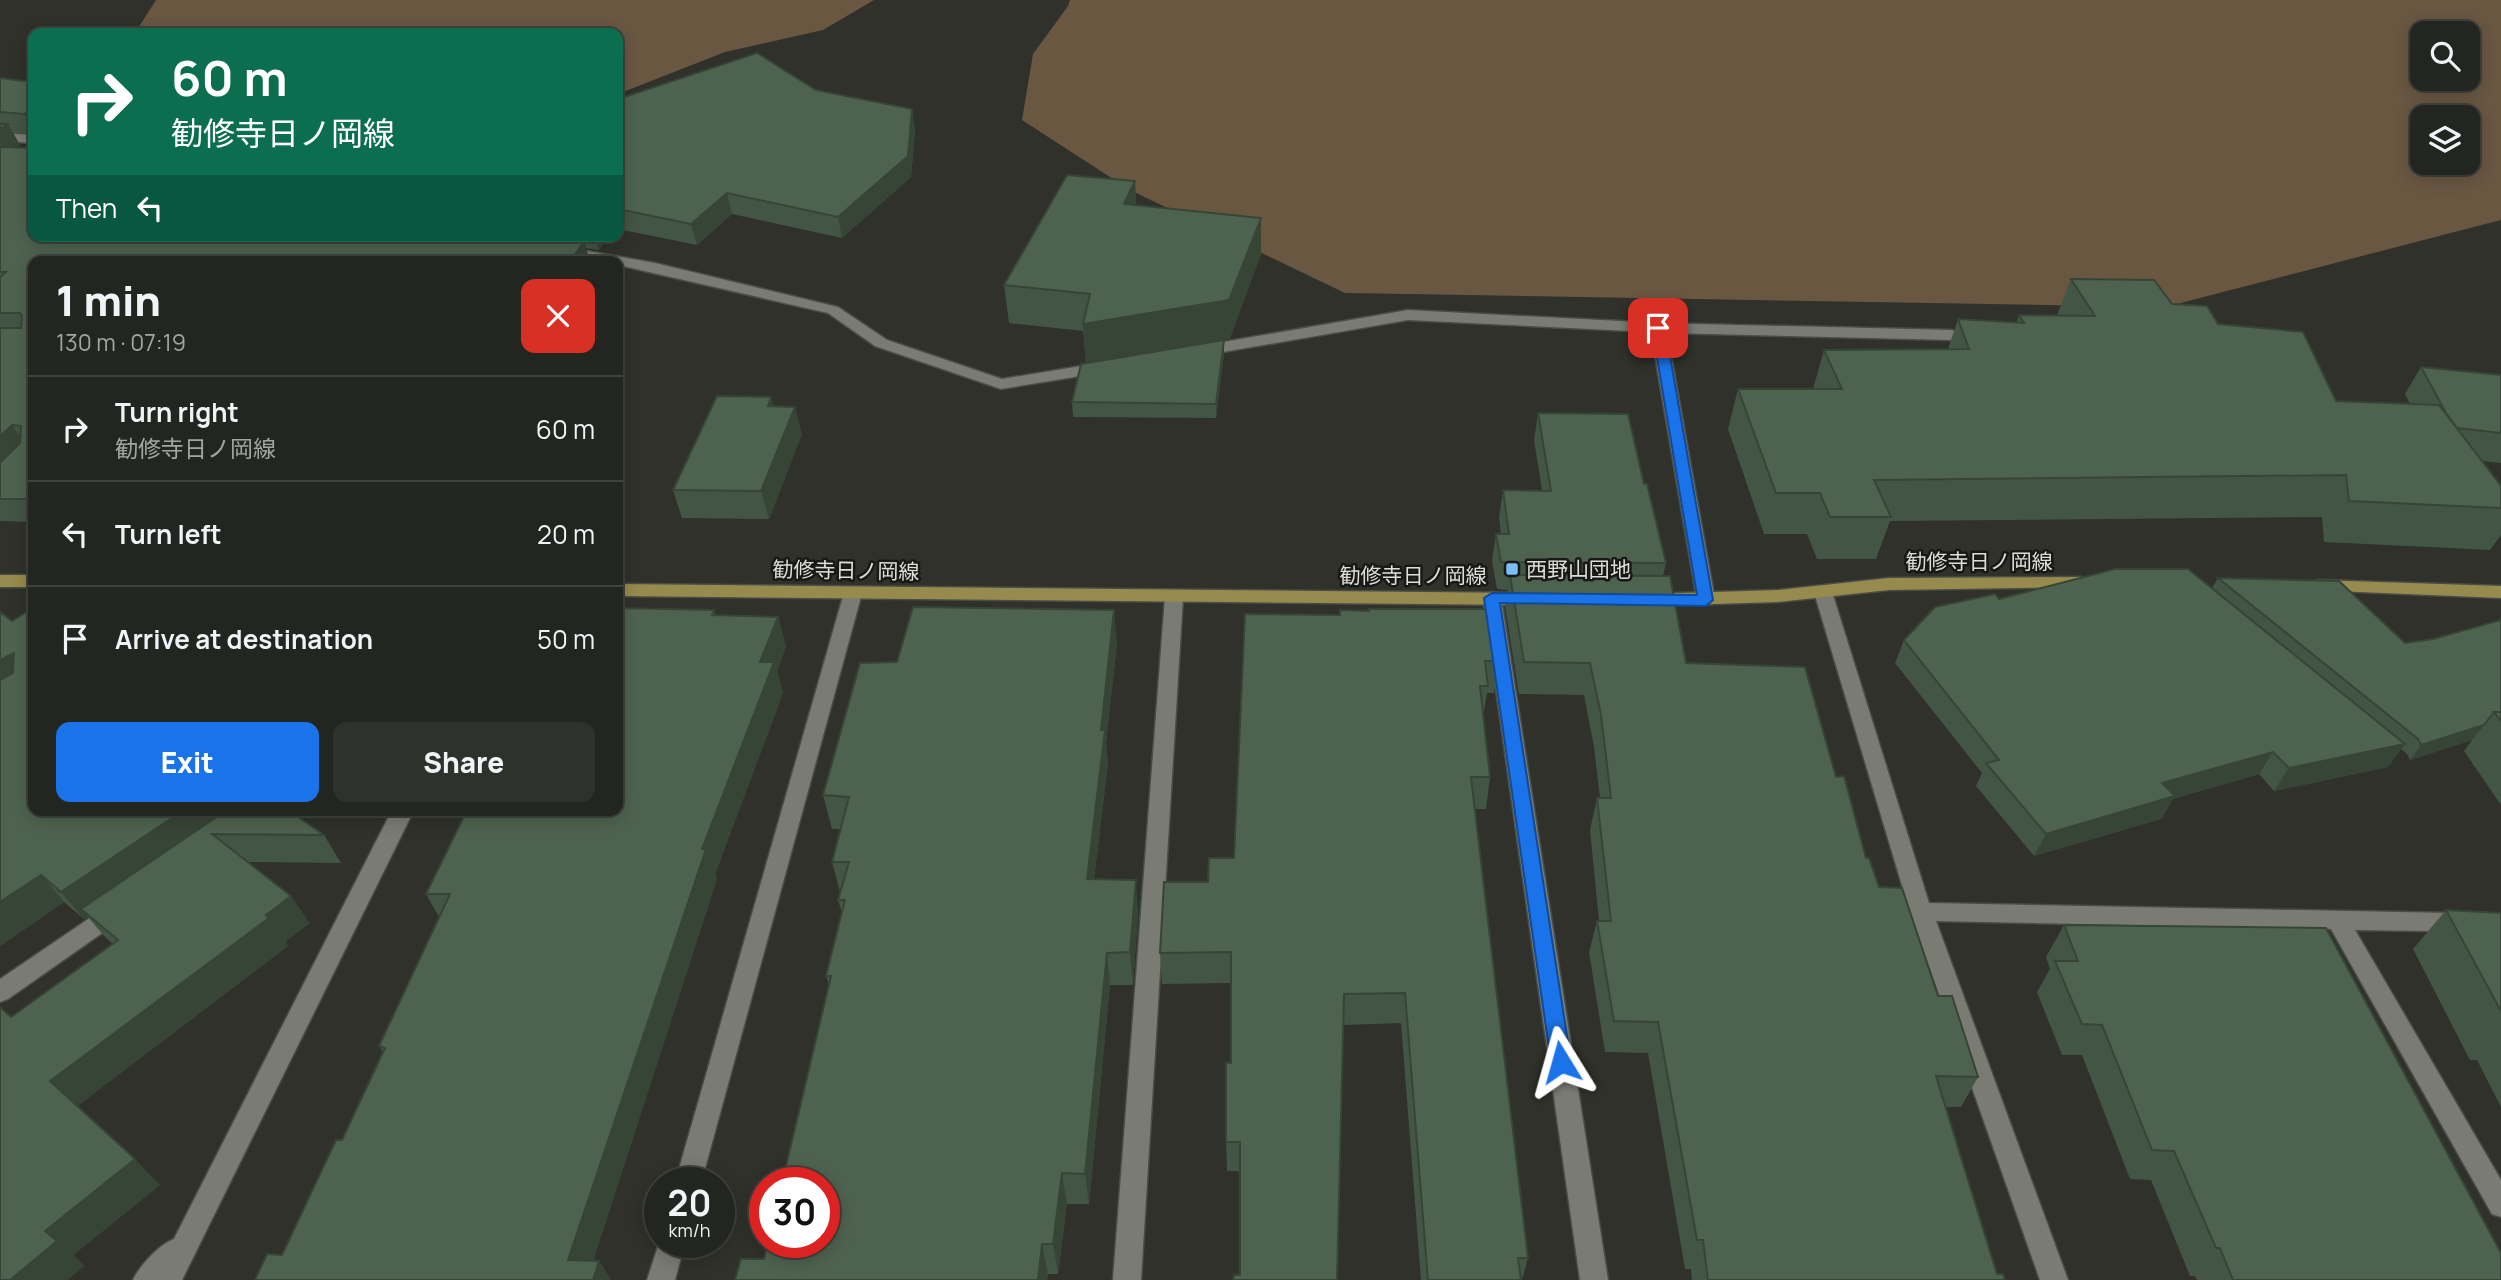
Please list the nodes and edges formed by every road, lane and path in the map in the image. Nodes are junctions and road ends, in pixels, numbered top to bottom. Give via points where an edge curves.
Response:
1 (0, 137) edge
2 (28, 139) edge
3 (548, 248) edge
4 (593, 256) edge
5 (623, 261) edge
6 (1658, 328) junction
7 (1952, 335) dead end
8 (1179, 355) edge
9 (1126, 364) edge
10 (0, 580) edge
11 (28, 581) edge
12 (2098, 583) edge
13 (2307, 586) edge
14 (623, 590) edge
15 (1822, 592) junction
16 (2501, 592) edge
17 (853, 593) junction
18 (1174, 597) junction
19 (1492, 598) junction
20 (1547, 599) edge
21 (1626, 600) edge
22 (1706, 600) junction
23 (399, 816) edge
24 (139, 897) edge
25 (1922, 912) junction
26 (2339, 922) junction
27 (2501, 923) edge
28 (0, 992) edge
29 (692, 1167) edge
30 (2501, 1205) edge
31 (188, 1240) junction
32 (667, 1258) edge
33 (147, 1280) edge
34 (168, 1280) edge
35 (661, 1280) edge
36 (1127, 1280) edge
37 (1594, 1280) edge
38 (2054, 1280) edge

1 - 2 street
3 - 4 street
5 - 9 street via 833,310 881,342 1001,384
6 - 7 street
6 - 8 street via 1408,315
6 - 22 street
10 - 11 main road
12 - 15 main road, 勧修寺日ノ岡線 via 1889,584
13 - 16 main road
14 - 17 main road, 勧修寺日ノ岡線
15 - 22 main road, 勧修寺日ノ岡線
15 - 25 street
17 - 18 main road, 勧修寺日ノ岡線
17 - 29 street
18 - 19 main road, 勧修寺日ノ岡線
18 - 36 street
19 - 20 main road, 勧修寺日ノ岡線
19 - 37 street
21 - 22 main road, 勧修寺日ノ岡線
23 - 31 street
24 - 28 street
25 - 26 street
25 - 38 street
26 - 27 street
26 - 30 street
31 - 33 street
31 - 34 street
32 - 35 street

